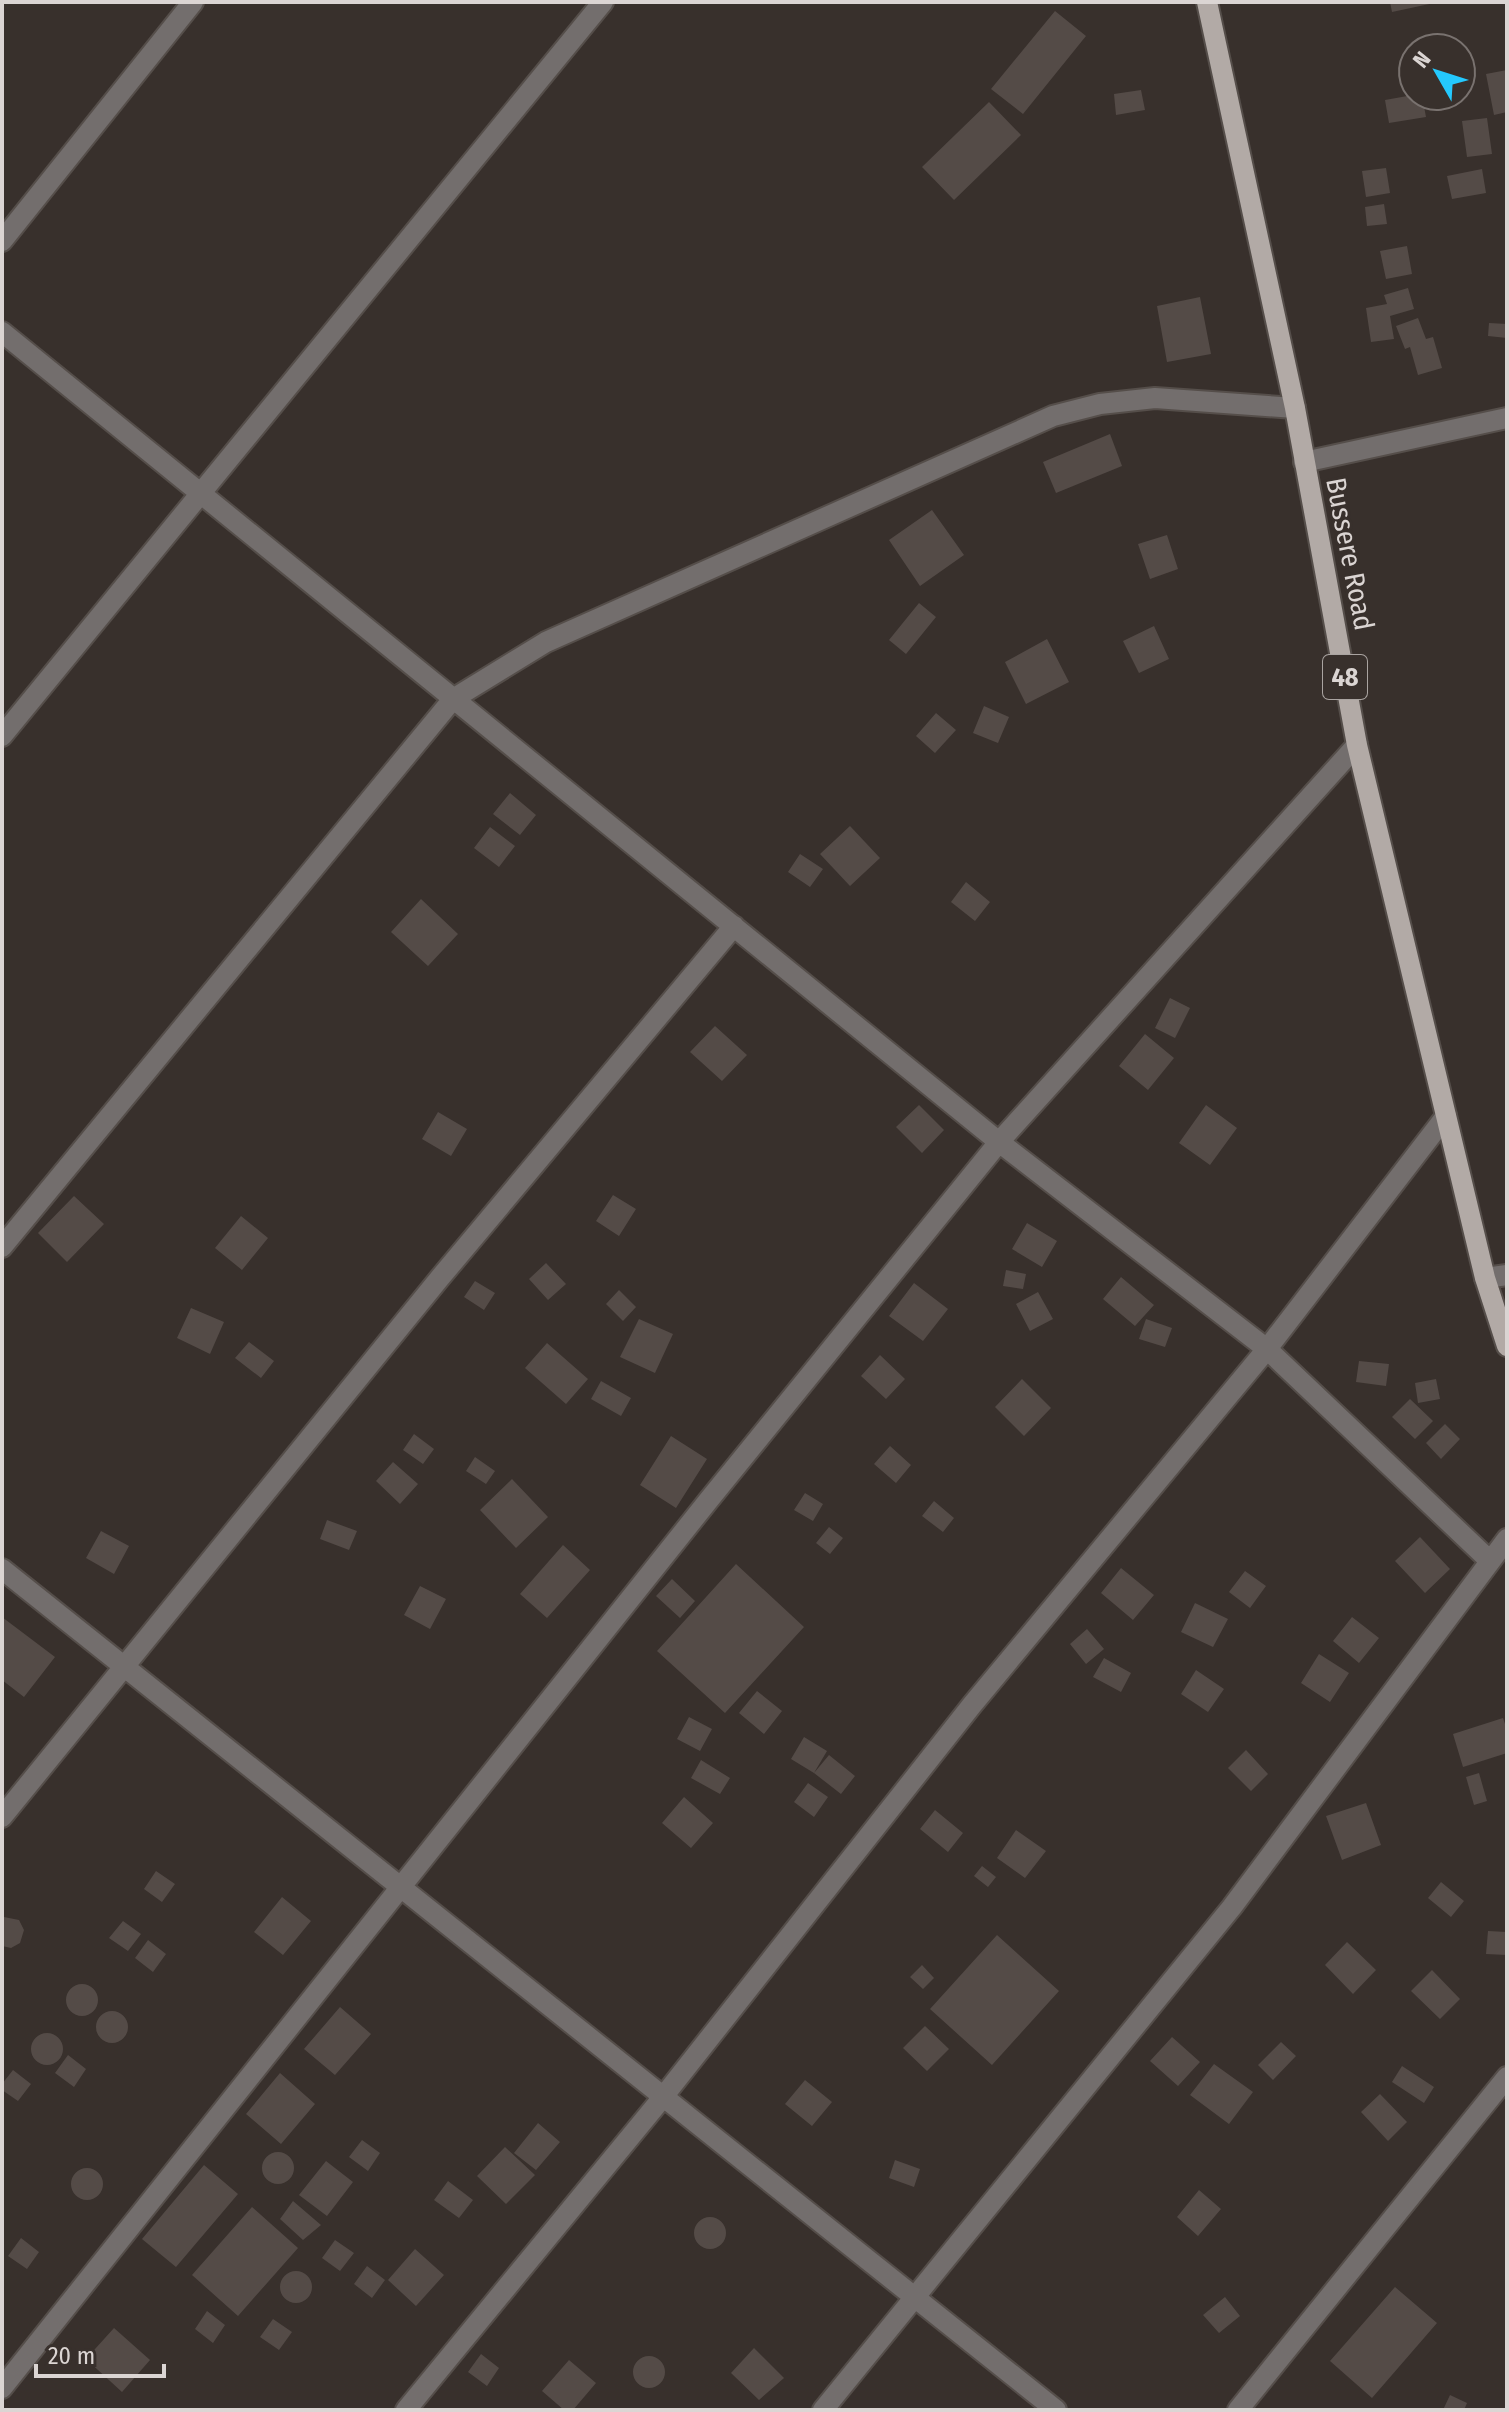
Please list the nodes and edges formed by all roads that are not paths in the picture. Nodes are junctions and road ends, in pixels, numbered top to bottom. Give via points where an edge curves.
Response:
1 (193, 2) edge
2 (603, 2) edge
3 (1207, 2) edge
4 (2, 241) edge
5 (2, 332) edge
6 (1295, 408) junction
7 (1507, 418) edge
8 (1304, 462) junction
9 (200, 493) junction
10 (453, 699) junction
11 (2, 736) edge
12 (1357, 745) junction
13 (734, 926) junction
14 (1446, 1116) junction
15 (999, 1142) junction
16 (2, 1247) edge
17 (1507, 1275) edge
18 (1485, 1278) junction
19 (1507, 1346) edge
20 (1267, 1349) junction
21 (1507, 1539) edge
22 (1489, 1560) junction
23 (2, 1569) edge
24 (125, 1667) junction
25 (2, 1817) edge
26 (402, 1889) junction
27 (1507, 2077) edge
28 (663, 2097) junction
29 (915, 2298) junction
30 (2, 2388) edge
31 (406, 2410) edge
32 (823, 2410) edge
33 (1056, 2410) edge
34 (1238, 2410) edge

1 - 4 street
2 - 9 street
3 - 6 main road, Bussere Road / 48
5 - 9 street
6 - 8 main road, Bussere Road / 48
6 - 10 street via 1155,398 1053,416 546,642
7 - 8 street
8 - 12 main road, Bussere Road / 48
9 - 10 street
9 - 11 street
10 - 13 street
10 - 16 street
12 - 14 main road, Bussere Road / 48
12 - 15 street
13 - 15 street
13 - 24 street
14 - 18 main road, Bussere Road / 48
14 - 20 street
15 - 20 street
15 - 26 street
17 - 18 street
18 - 19 main road, Bussere Road / 48
20 - 22 street
20 - 28 street via 972,1705
21 - 22 street
22 - 29 street via 1232,1907
23 - 24 street
24 - 25 street
24 - 26 street
26 - 28 street
26 - 30 street
27 - 34 street
28 - 29 street
28 - 31 street
29 - 32 street
29 - 33 street

